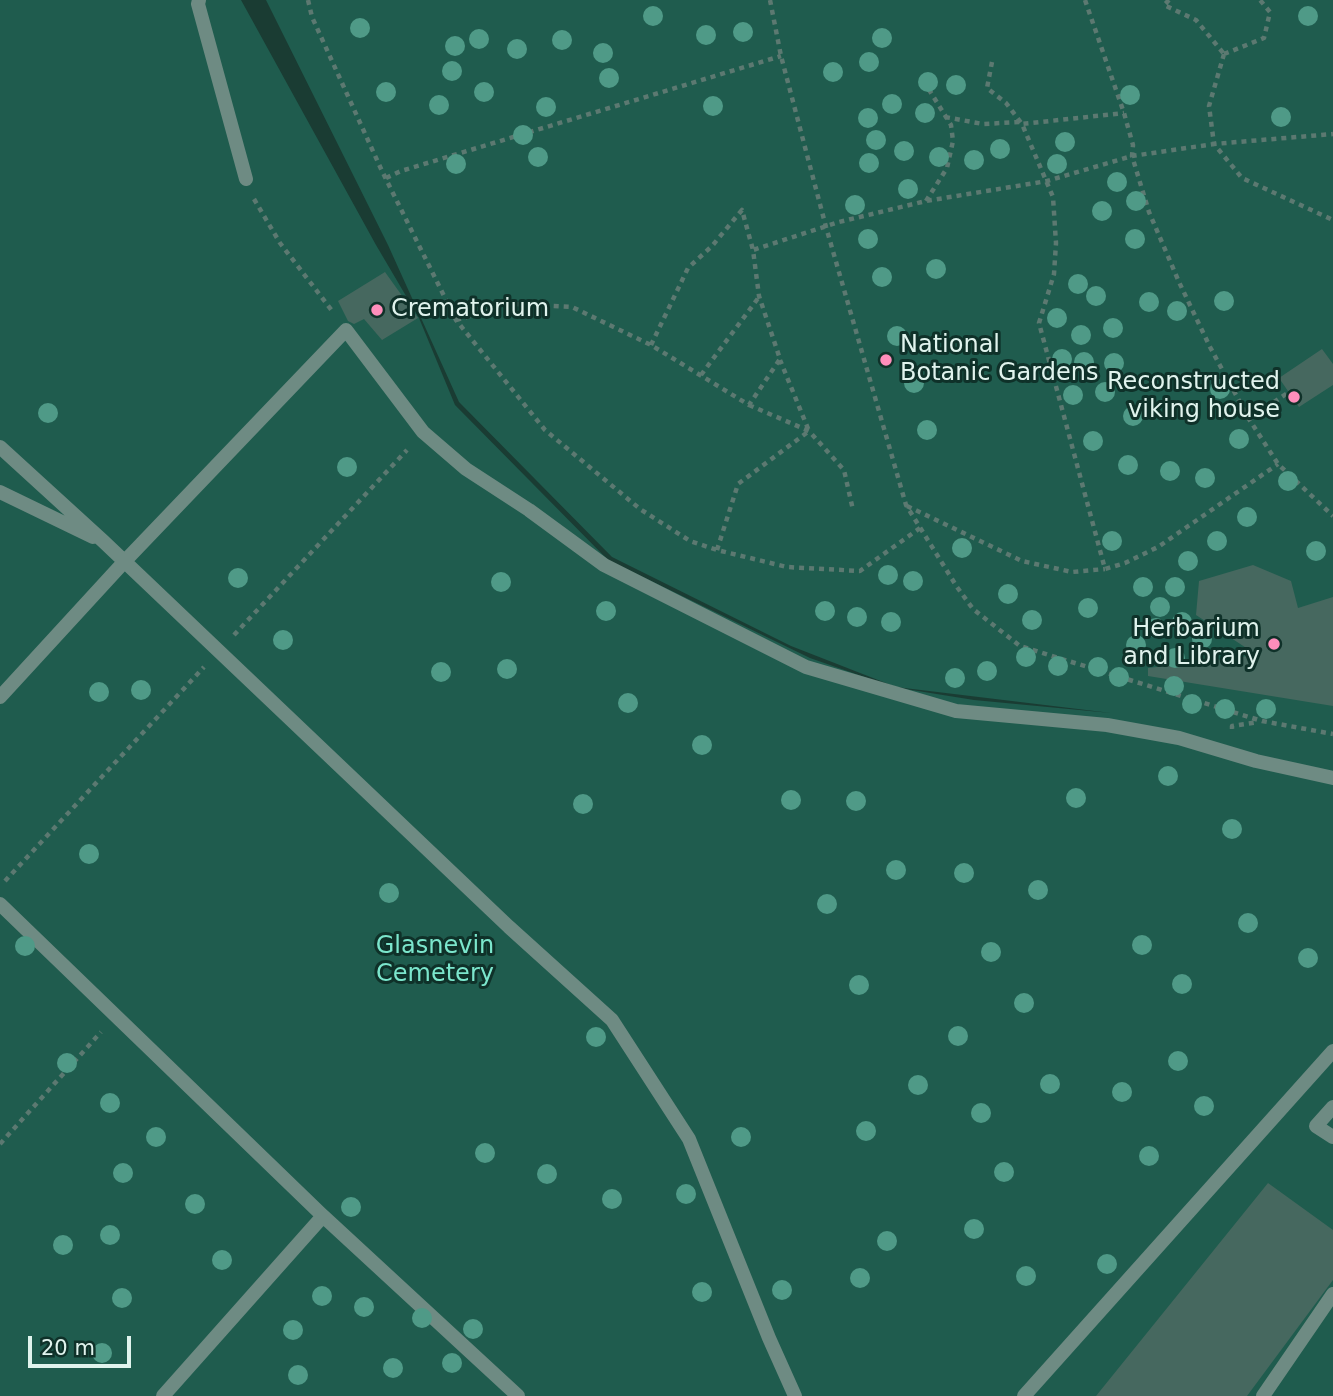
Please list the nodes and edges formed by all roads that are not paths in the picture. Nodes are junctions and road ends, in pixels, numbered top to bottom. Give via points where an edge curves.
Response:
1 (199, 0) edge
2 (246, 179) road end
3 (0, 447) edge
4 (0, 492) edge
5 (103, 541) junction
6 (124, 562) junction
7 (0, 697) edge
8 (1333, 778) edge
9 (0, 904) edge
10 (1333, 1051) edge
11 (1333, 1107) edge
12 (1333, 1137) edge
13 (323, 1216) junction
14 (1333, 1294) edge
15 (163, 1396) edge
16 (518, 1396) edge
17 (795, 1396) edge
18 (1024, 1396) edge
19 (1263, 1396) edge

1 - 2 lane
3 - 5 lane
4 - 5 lane
5 - 6 lane
6 - 7 lane
6 - 8 lane via 346,330 423,432 466,469 604,565 806,667 956,711 1178,738
6 - 17 lane via 612,1020 689,1139
9 - 13 lane
10 - 18 lane
11 - 12 lane via 1316,1126
13 - 15 lane
13 - 16 lane
14 - 19 lane

